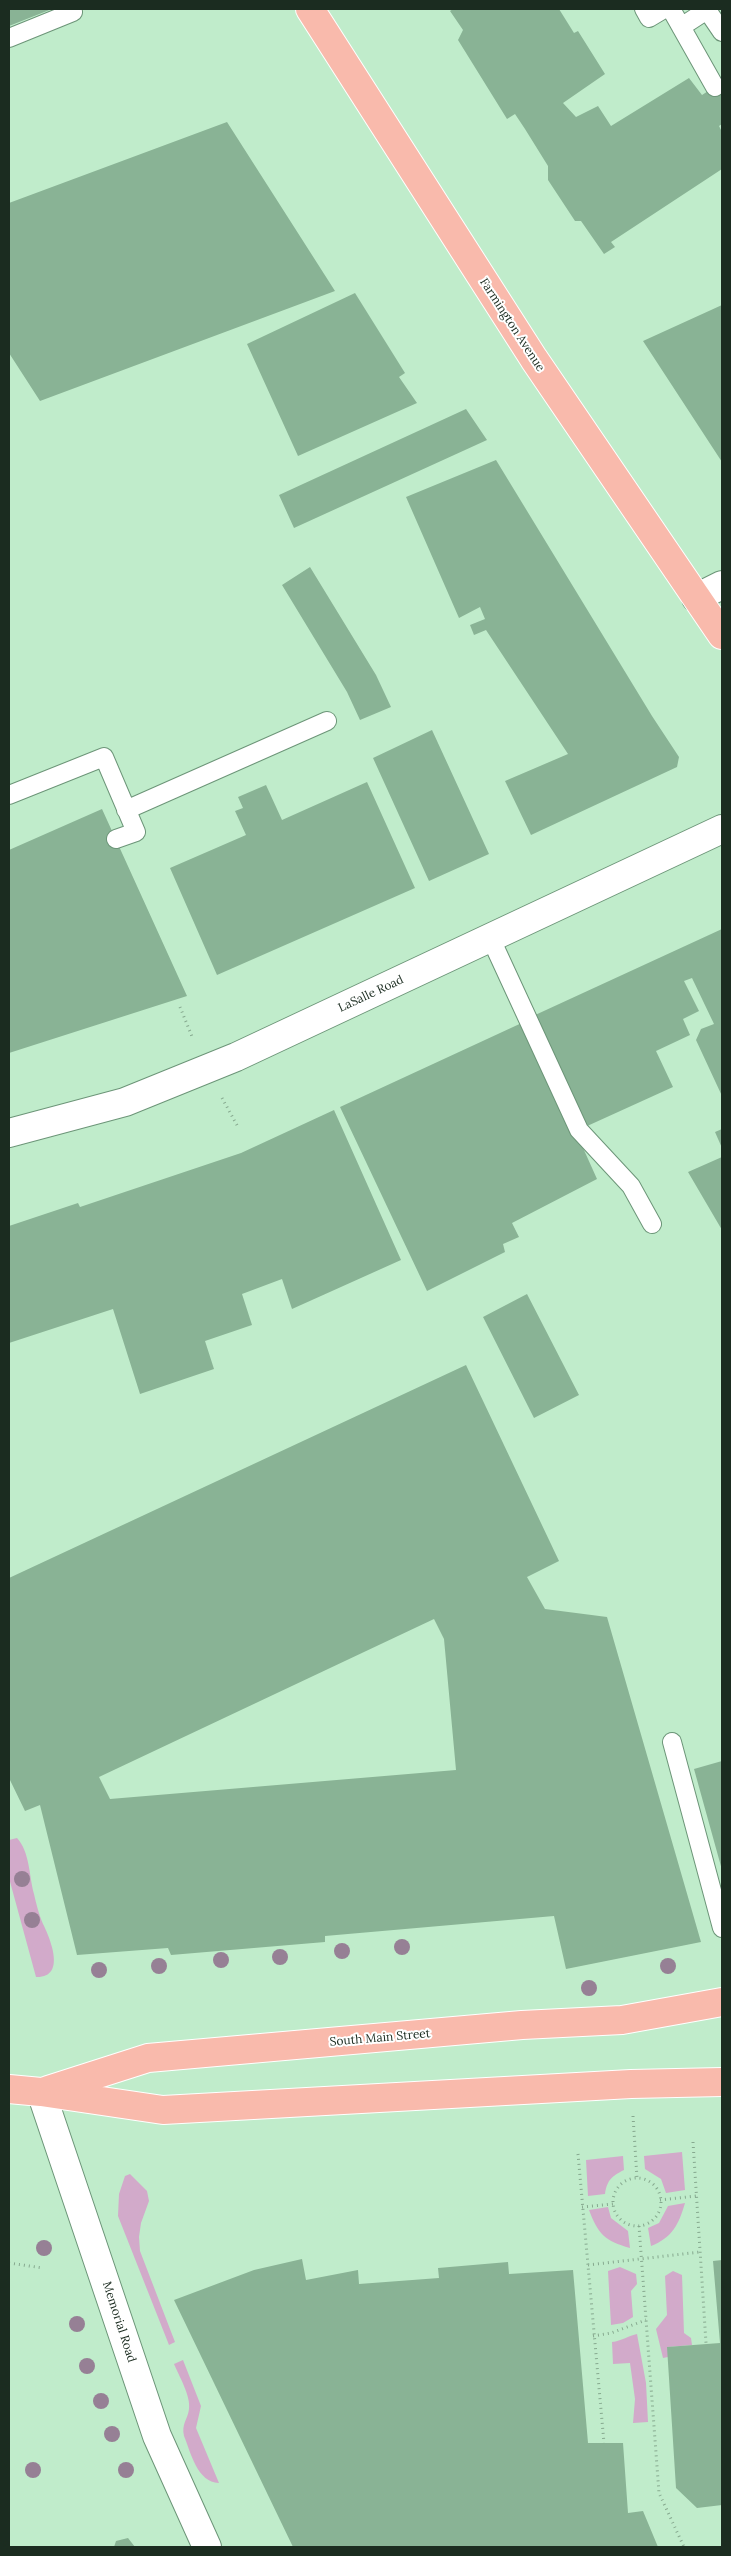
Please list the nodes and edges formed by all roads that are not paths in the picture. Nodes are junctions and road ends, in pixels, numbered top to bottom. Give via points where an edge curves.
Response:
1 (310, 9) edge
2 (644, 9) edge
3 (664, 9) edge
4 (671, 9) edge
5 (73, 12) dead end
6 (681, 27) junction
7 (722, 32) edge
8 (9, 38) edge
9 (715, 87) dead end
10 (722, 585) edge
11 (696, 598) junction
12 (722, 635) edge
13 (327, 721) dead end
14 (9, 794) edge
15 (126, 810) junction
16 (722, 829) edge
17 (116, 839) dead end
18 (491, 939) junction
19 (9, 1133) edge
20 (652, 1224) dead end
21 (672, 1742) dead end
22 (722, 1928) edge
23 (722, 2002) edge
24 (722, 2082) edge
25 (9, 2090) edge
26 (41, 2092) junction
27 (207, 2547) edge

1 - 11 main road, Farmington Avenue via 534,359
2 - 3 lane via 649,18
4 - 6 lane
5 - 8 lane
6 - 7 lane via 707,10
6 - 9 lane
10 - 11 street
11 - 12 main road, Farmington Avenue
13 - 15 lane
14 - 15 lane via 104,758
15 - 17 lane via 136,832
16 - 18 street, LaSalle Road
18 - 19 street, LaSalle Road via 236,1057 152,1091 124,1102
18 - 20 lane via 579,1130 631,1186
21 - 22 lane
23 - 26 main road, South Main Street via 622,2020 522,2025 148,2058
24 - 26 main road, South Main Street via 631,2084 163,2110
25 - 26 main road, South Main Street
26 - 27 street, Memorial Road via 157,2436

